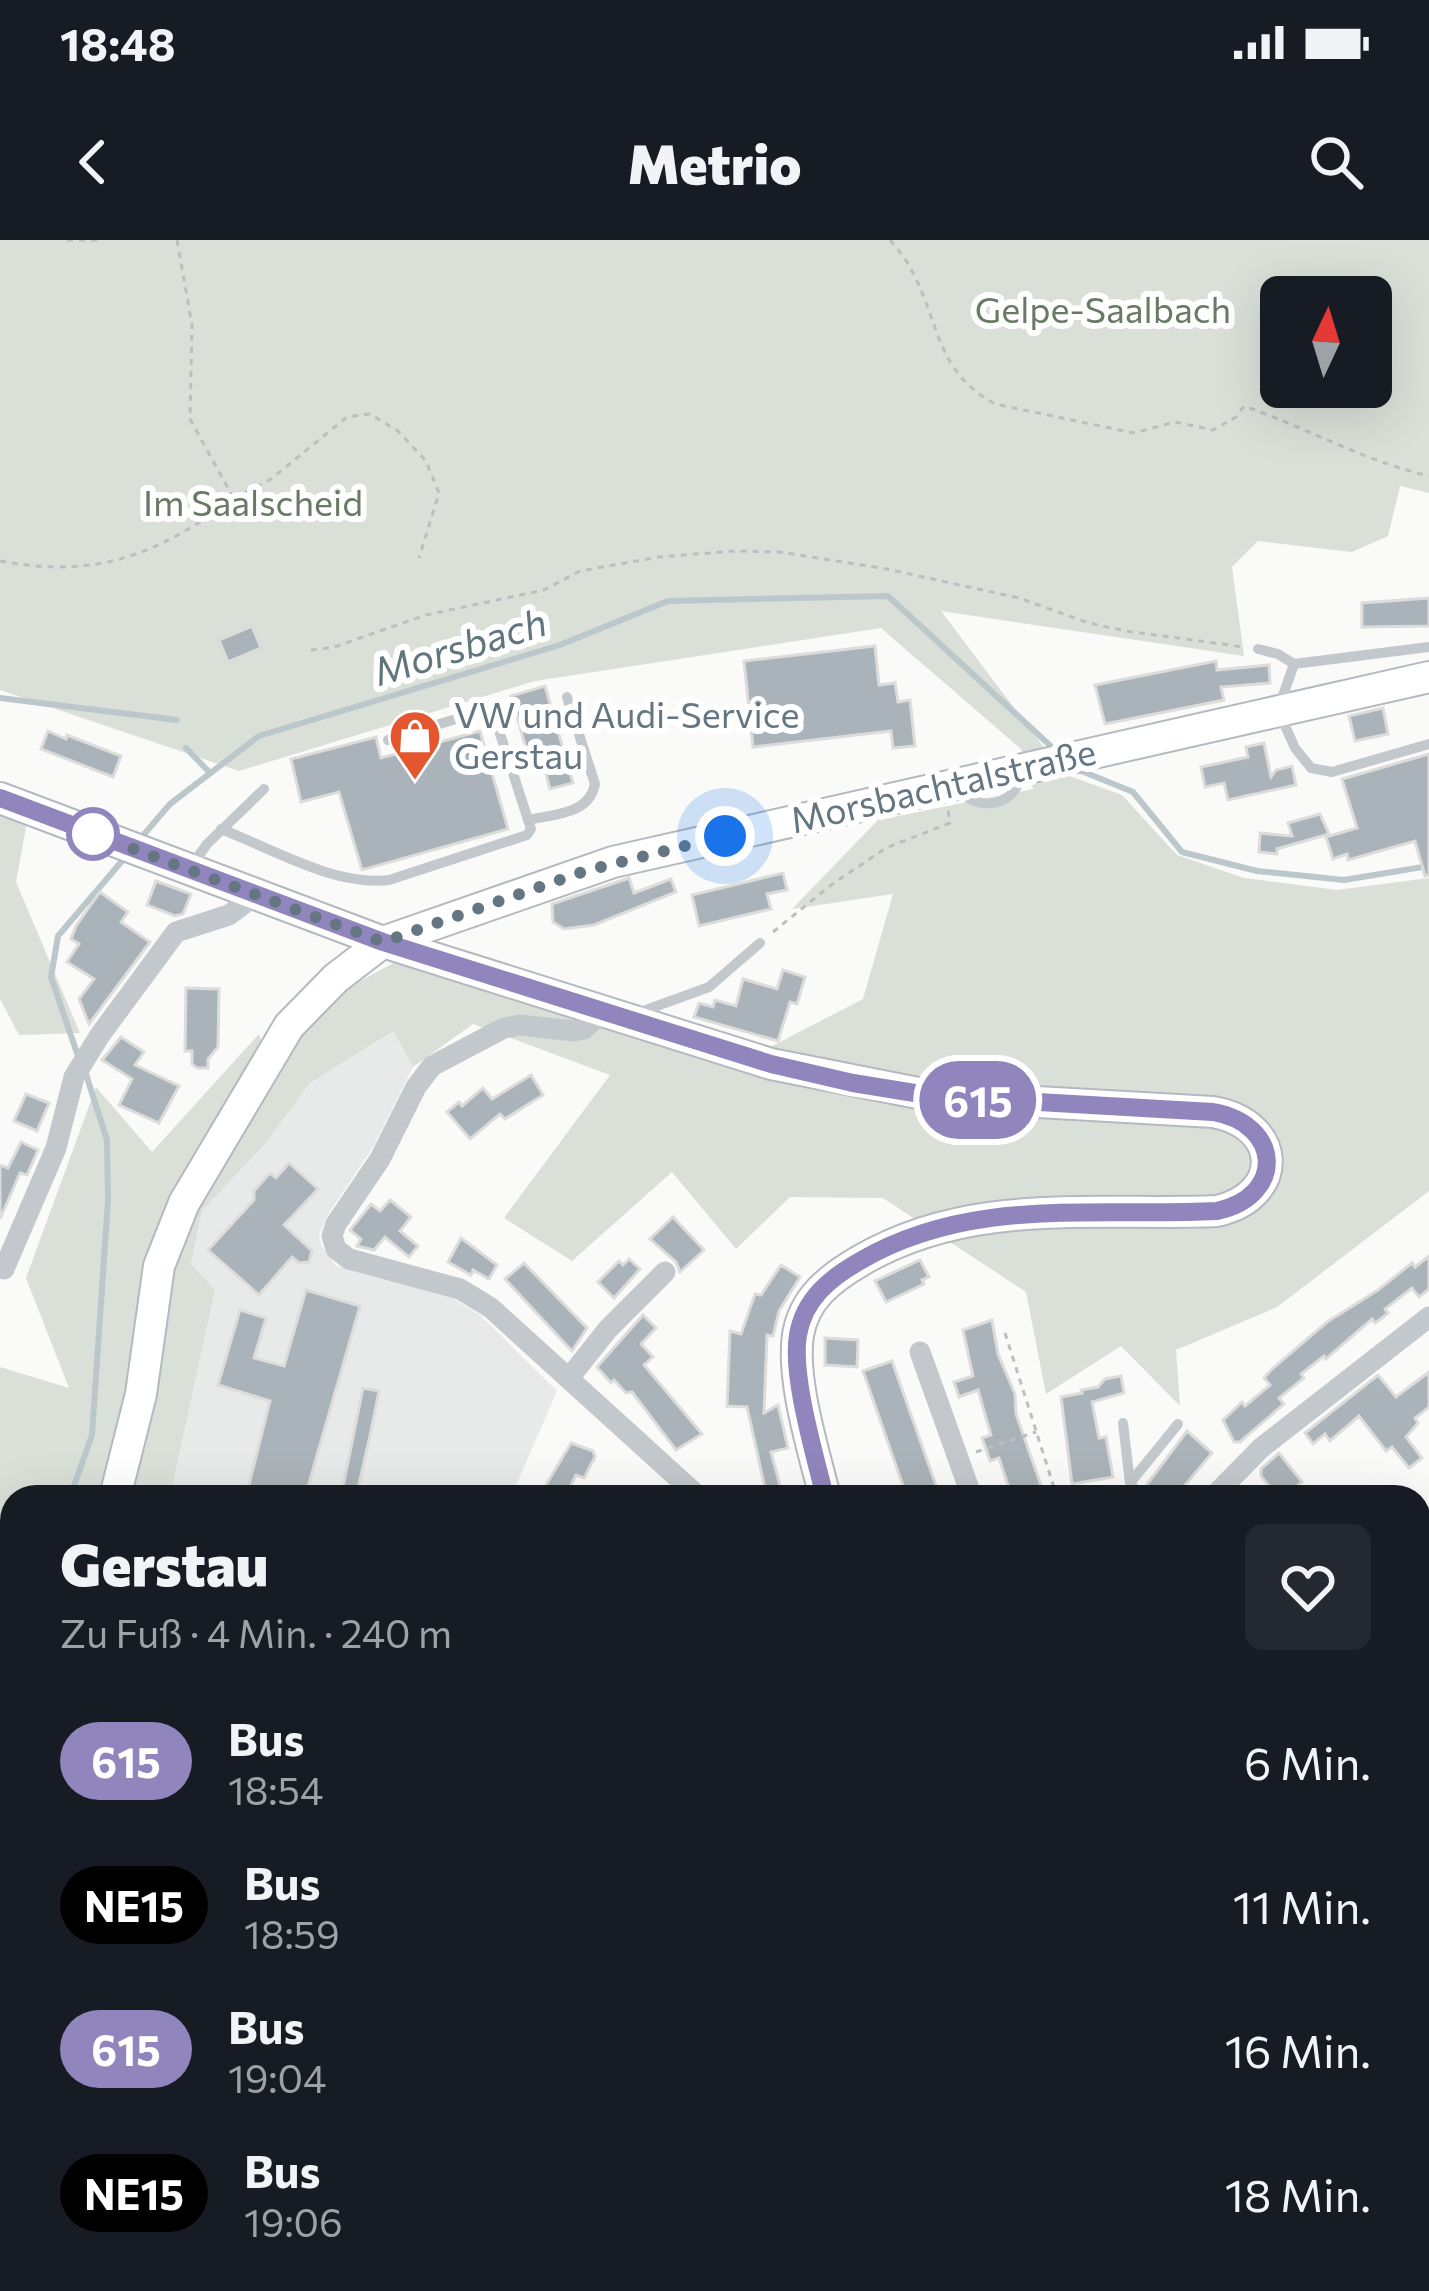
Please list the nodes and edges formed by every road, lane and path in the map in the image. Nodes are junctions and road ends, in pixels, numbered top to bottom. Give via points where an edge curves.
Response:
1 (67, 240) edge
2 (97, 240) edge
3 (177, 240) edge
4 (890, 240) edge
5 (1429, 476) edge
6 (233, 499) junction
7 (419, 558) dead end
8 (0, 561) edge
9 (1429, 647) edge
10 (311, 650) dead end
11 (1258, 650) joint
12 (1294, 664) junction
13 (1429, 677) edge
14 (567, 698) dead end
15 (1278, 710) junction
16 (388, 740) dead end
17 (1429, 744) edge
18 (264, 789) dead end
19 (949, 795) junction
20 (0, 798) edge
21 (528, 820) junction
22 (221, 829) junction
23 (188, 871) junction
24 (254, 896) junction
25 (319, 919) junction
26 (383, 942) junction
27 (760, 943) joint
28 (330, 983) junction
29 (614, 1015) junction
30 (4, 1268) dead end
31 (665, 1272) dead end
32 (1429, 1317) edge
33 (1005, 1333) dead end
34 (920, 1352) dead end
35 (569, 1378) junction
36 (1123, 1423) dead end
37 (1178, 1424) dead end
38 (1036, 1432) junction
39 (958, 1459) junction
40 (1130, 1483) joint
41 (118, 1485) edge
42 (685, 1485) edge
43 (822, 1485) edge
44 (968, 1485) edge
45 (1053, 1485) edge
46 (1225, 1485) edge

1 - 2 path
3 - 6 path via 192,325 190,419
4 - 5 path via 913,272 943,354 995,404 1134,433 1175,422 1213,430 1244,406
6 - 7 path via 347,417 370,414 426,461 440,494
6 - 8 path via 143,554 48,568
9 - 12 lane
10 - 11 path via 544,590 580,571 735,551 886,569 1126,631
11 - 12 lane
12 - 15 lane
13 - 15 main road, Morsbachtalstraße
14 - 21 lane via 593,795 575,809
15 - 17 lane via 1311,768 1332,772
15 - 19 main road, Morsbachtalstraße via 1032,766
16 - 21 lane via 494,712
18 - 22 lane
19 - 26 main road, Morsbachtalstraße via 613,862
19 - 27 path via 950,823 886,848
20 - 23 main road
21 - 22 lane via 522,839 371,882
22 - 23 lane
23 - 24 main road
24 - 25 main road
24 - 30 street via 229,915 176,932 92,1047
25 - 26 main road
25 - 28 main road via 334,943
26 - 28 main road, Morsbachtalstraße
26 - 29 main road
27 - 29 lane via 709,987
28 - 41 main road, Morsbachtalstraße via 270,1052 169,1233
29 - 35 street via 574,1031 504,1028 432,1066 332,1236 349,1259 472,1294
29 - 43 main road via 853,1083 978,1100 1228,1114 1263,1142 1265,1172 1252,1197 1229,1209 1007,1214 898,1241 820,1288 797,1337
31 - 35 street
32 - 46 street
33 - 38 path
34 - 39 street
35 - 42 street
36 - 40 lane
37 - 40 lane
38 - 39 path
38 - 45 path
39 - 44 street

